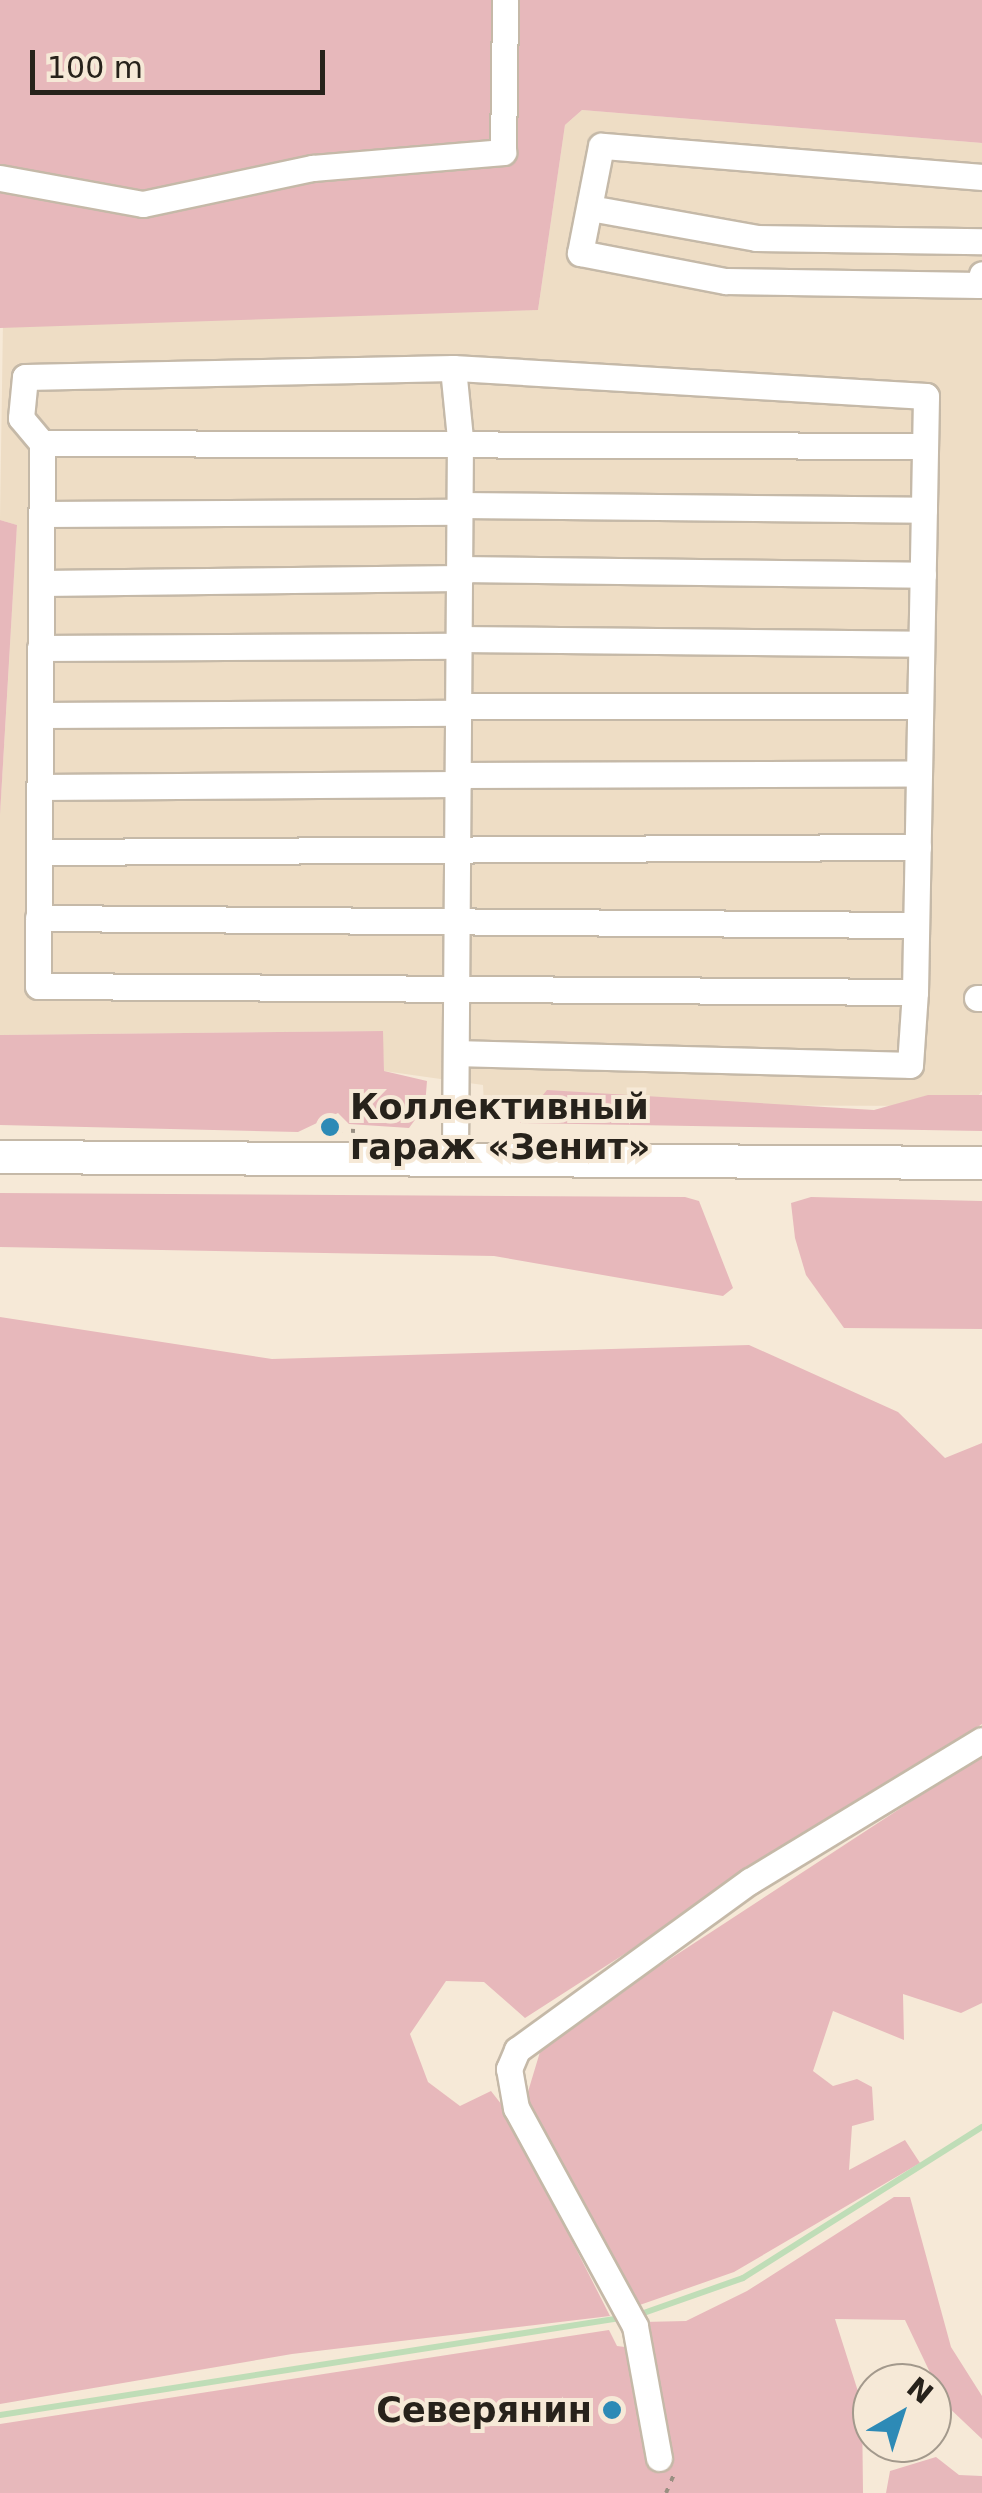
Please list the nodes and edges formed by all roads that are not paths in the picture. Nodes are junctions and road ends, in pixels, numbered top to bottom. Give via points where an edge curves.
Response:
1 (505, 0) edge
2 (982, 176) edge
3 (0, 178) edge
4 (590, 208) junction
5 (982, 241) edge
6 (982, 274) edge
7 (453, 368) junction
8 (460, 438) junction
9 (42, 443) junction
10 (925, 446) junction
11 (460, 508) junction
12 (924, 510) junction
13 (42, 514) junction
14 (460, 574) junction
15 (922, 574) junction
16 (41, 582) junction
17 (459, 643) junction
18 (921, 644) junction
19 (40, 648) junction
20 (920, 706) junction
21 (459, 709) junction
22 (40, 716) junction
23 (919, 773) junction
24 (458, 779) junction
25 (39, 787) junction
26 (918, 846) junction
27 (458, 847) junction
28 (39, 852) junction
29 (38, 918) junction
30 (458, 920) junction
31 (916, 925) junction
32 (457, 986) junction
33 (915, 992) junction
34 (457, 1053) junction
35 (0, 1157) edge
36 (456, 1160) junction
37 (982, 1163) edge
38 (982, 1740) edge
39 (659, 2458) dead end

1 - 3 lane via 503,152 313,168 143,204
2 - 4 lane via 601,146
4 - 5 lane via 756,238
4 - 6 lane via 580,253 668,275 824,286 979,285
7 - 8 lane
7 - 9 lane via 25,377 22,418
7 - 10 lane via 926,396
8 - 9 lane
8 - 10 lane
8 - 11 lane
9 - 13 lane
10 - 12 lane
11 - 12 lane
11 - 13 lane
11 - 14 lane
12 - 15 lane
13 - 16 lane
14 - 15 lane
14 - 16 lane
14 - 17 lane
15 - 18 lane
16 - 19 lane
17 - 18 lane
17 - 19 lane
17 - 21 lane
18 - 20 lane
19 - 22 lane
20 - 21 lane
20 - 23 lane
21 - 22 lane
21 - 24 lane
22 - 25 lane
23 - 24 lane
23 - 26 lane
24 - 25 lane
24 - 27 lane
25 - 28 lane
26 - 27 lane
26 - 31 lane
27 - 28 lane
27 - 30 lane
28 - 29 lane
29 - 30 lane
29 - 32 lane via 38,986
30 - 31 lane
30 - 32 lane
31 - 33 lane
32 - 33 lane
32 - 34 lane
33 - 34 lane via 910,1066
34 - 36 lane
35 - 36 main road
36 - 37 main road
38 - 39 lane via 750,1881 516,2050 509,2069 516,2108 635,2326

